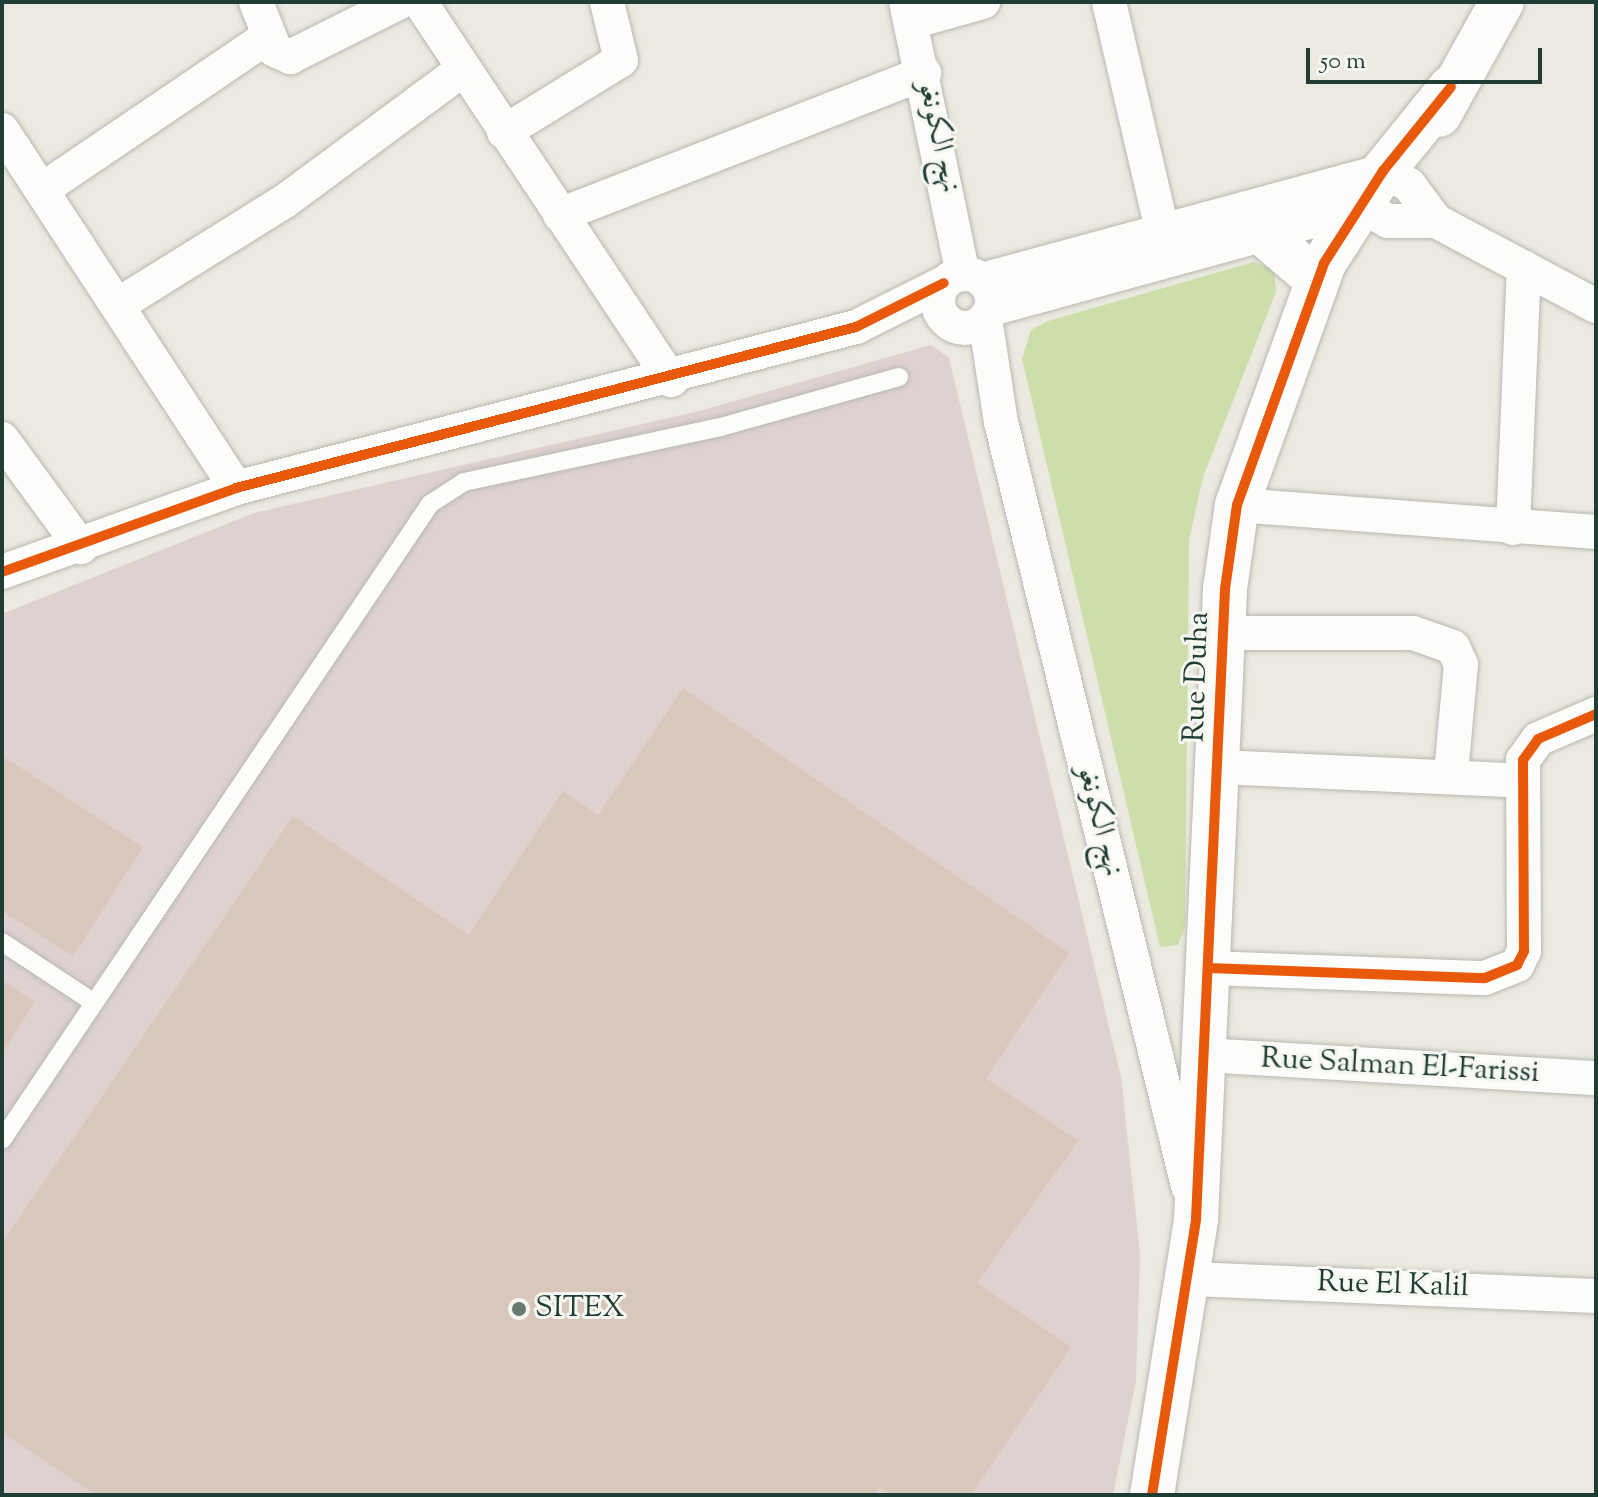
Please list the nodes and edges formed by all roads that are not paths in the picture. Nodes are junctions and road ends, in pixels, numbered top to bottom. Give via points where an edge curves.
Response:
1 (256, 2) edge
2 (400, 2) edge
3 (420, 2) edge
4 (607, 2) edge
5 (983, 2) edge
6 (1109, 2) edge
7 (1502, 2) edge
8 (909, 12) edge
9 (269, 36) junction
10 (462, 70) junction
11 (924, 73) junction
12 (2, 130) edge
13 (504, 132) junction
14 (43, 189) junction
15 (1386, 196) junction
16 (560, 215) junction
17 (1267, 237) junction
18 (1166, 249) junction
19 (1524, 267) junction
20 (1314, 297) junction
21 (967, 302) junction
22 (121, 303) junction
23 (1596, 306) edge
24 (899, 377) dead end
25 (671, 380) junction
26 (2, 439) edge
27 (236, 488) junction
28 (1237, 505) junction
29 (1513, 528) junction
30 (1596, 532) edge
31 (81, 547) junction
32 (2, 572) edge
33 (1223, 633) junction
34 (1596, 714) edge
35 (1219, 767) junction
36 (1451, 773) junction
37 (1523, 781) junction
38 (2, 942) edge
39 (1208, 968) junction
40 (93, 1002) junction
41 (1204, 1055) junction
42 (1596, 1078) edge
43 (2, 1140) edge
44 (1196, 1219) junction
45 (1191, 1279) junction
46 (1596, 1296) edge
47 (1152, 1495) edge

1 - 9 street
2 - 9 street via 297,55 275,50
3 - 10 street
4 - 13 street via 621,60
5 - 8 street
6 - 18 street
7 - 15 street, Rue Duha
8 - 11 street, نهج الكونغو
9 - 14 street
10 - 13 street
10 - 22 street via 285,201
11 - 16 street
11 - 21 street, نهج الكونغو
12 - 14 street
13 - 16 street
14 - 22 street
15 - 17 street
15 - 18 street
15 - 19 street
15 - 20 street, Rue Duha via 1348,280
16 - 25 street
17 - 18 street
17 - 20 street
18 - 21 street
19 - 23 street
19 - 29 street
20 - 28 street, Rue Duha
21 - 25 street via 856,327
21 - 44 street, نهج الكونغو
22 - 27 street
24 - 40 lane via 721,427 464,482 430,504
25 - 27 street
26 - 31 street
27 - 31 street
28 - 29 street
28 - 33 street, Rue Duha
29 - 30 street
31 - 32 street
33 - 35 street, Rue Duha
33 - 36 street via 1413,633 1453,647 1461,665
34 - 37 street via 1529,745
35 - 36 street
35 - 39 street, Rue Duha
36 - 37 street
37 - 39 street via 1524,951 1503,974
38 - 40 lane
39 - 41 street, Rue Duha
40 - 43 lane
41 - 42 street, Rue Salman El-Farissi
41 - 44 street, Rue Duha
44 - 45 street, Rue Duha
45 - 46 street, Rue El Kalil
45 - 47 street, Rue Duha

